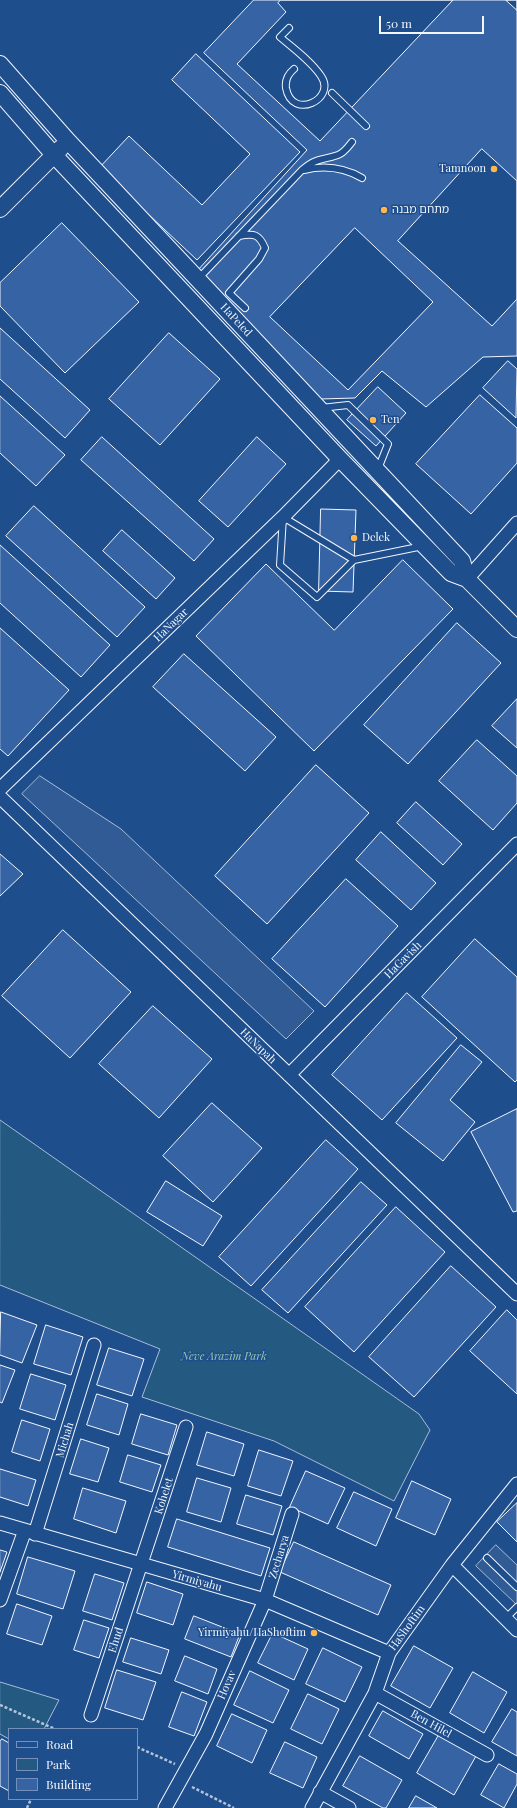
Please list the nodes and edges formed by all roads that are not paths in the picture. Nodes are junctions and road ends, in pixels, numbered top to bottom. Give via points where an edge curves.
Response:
1 (289, 28) dead end
2 (0, 64) edge
3 (294, 70) dead end
4 (0, 93) edge
5 (332, 93) dead end
6 (366, 126) dead end
7 (68, 141) junction
8 (352, 142) dead end
9 (54, 155) junction
10 (302, 170) junction
11 (362, 178) dead end
12 (0, 209) edge
13 (239, 236) junction
14 (198, 280) junction
15 (245, 308) dead end
16 (319, 408) junction
17 (340, 459) junction
18 (377, 471) junction
19 (283, 517) junction
20 (517, 523) edge
21 (424, 546) junction
22 (354, 560) junction
23 (467, 579) junction
24 (517, 629) edge
25 (0, 789) edge
26 (0, 797) edge
27 (517, 844) edge
28 (289, 1075) junction
29 (517, 1294) edge
30 (94, 1345) dead end
31 (186, 1427) dead end
32 (517, 1484) edge
33 (292, 1514) dead end
34 (0, 1523) edge
35 (30, 1532) junction
36 (487, 1558) dead end
37 (141, 1565) junction
38 (452, 1565) junction
39 (517, 1586) edge
40 (0, 1600) edge
41 (265, 1600) junction
42 (517, 1607) edge
43 (505, 1619) junction
44 (517, 1630) edge
45 (389, 1653) junction
46 (375, 1692) junction
47 (91, 1715) dead end
48 (487, 1755) dead end
49 (320, 1792) junction
50 (165, 1808) edge
51 (312, 1808) edge
52 (349, 1808) edge

1 - 3 lane via 280,37 321,76 324,82 320,97 312,104 302,105 293,102 287,95 285,86
2 - 7 street, HaPeled
4 - 9 street, HaPeled
5 - 6 lane
7 - 9 street
7 - 14 street, HaPeled
8 - 10 lane via 338,155 312,162
9 - 12 street
9 - 17 street, HaPeled
10 - 11 lane via 329,167 350,171
10 - 13 lane
13 - 14 lane
13 - 15 lane via 256,235 262,240 265,248 259,259 228,293
14 - 16 street, HaPeled
16 - 18 street, HaPeled
16 - 18 lane via 348,405 388,444
17 - 19 street, HaNagar
17 - 21 street, HaPeled
18 - 23 street, HaPeled via 462,561
19 - 22 lane
19 - 22 lane via 280,565 317,597
19 - 25 street, HaNagar
20 - 23 street
21 - 22 lane
21 - 23 street, HaPeled via 451,573
23 - 24 street, HaPeled
26 - 28 street, HaNapah
27 - 28 street, HaGavish
28 - 29 street, HaNapah
30 - 35 street, Michah
31 - 37 street, Kohelet
32 - 38 street, HaShoftim
33 - 41 street, Zecharya
34 - 35 street, Yirmiyahu
35 - 37 street, Yirmiyahu
35 - 40 street, Michah
36 - 39 lane
37 - 41 street, Yirmiyahu
37 - 47 street, Ehud
38 - 43 street
38 - 45 street, HaShoftim
41 - 45 street, Yirmiyahu
41 - 50 street, Hovav via 206,1734
42 - 43 lane
43 - 44 street
45 - 46 street, HaShoftim
46 - 48 street, Ben Hilel
46 - 49 street, HaShoftim
49 - 51 street, HaShoftim
49 - 52 street

